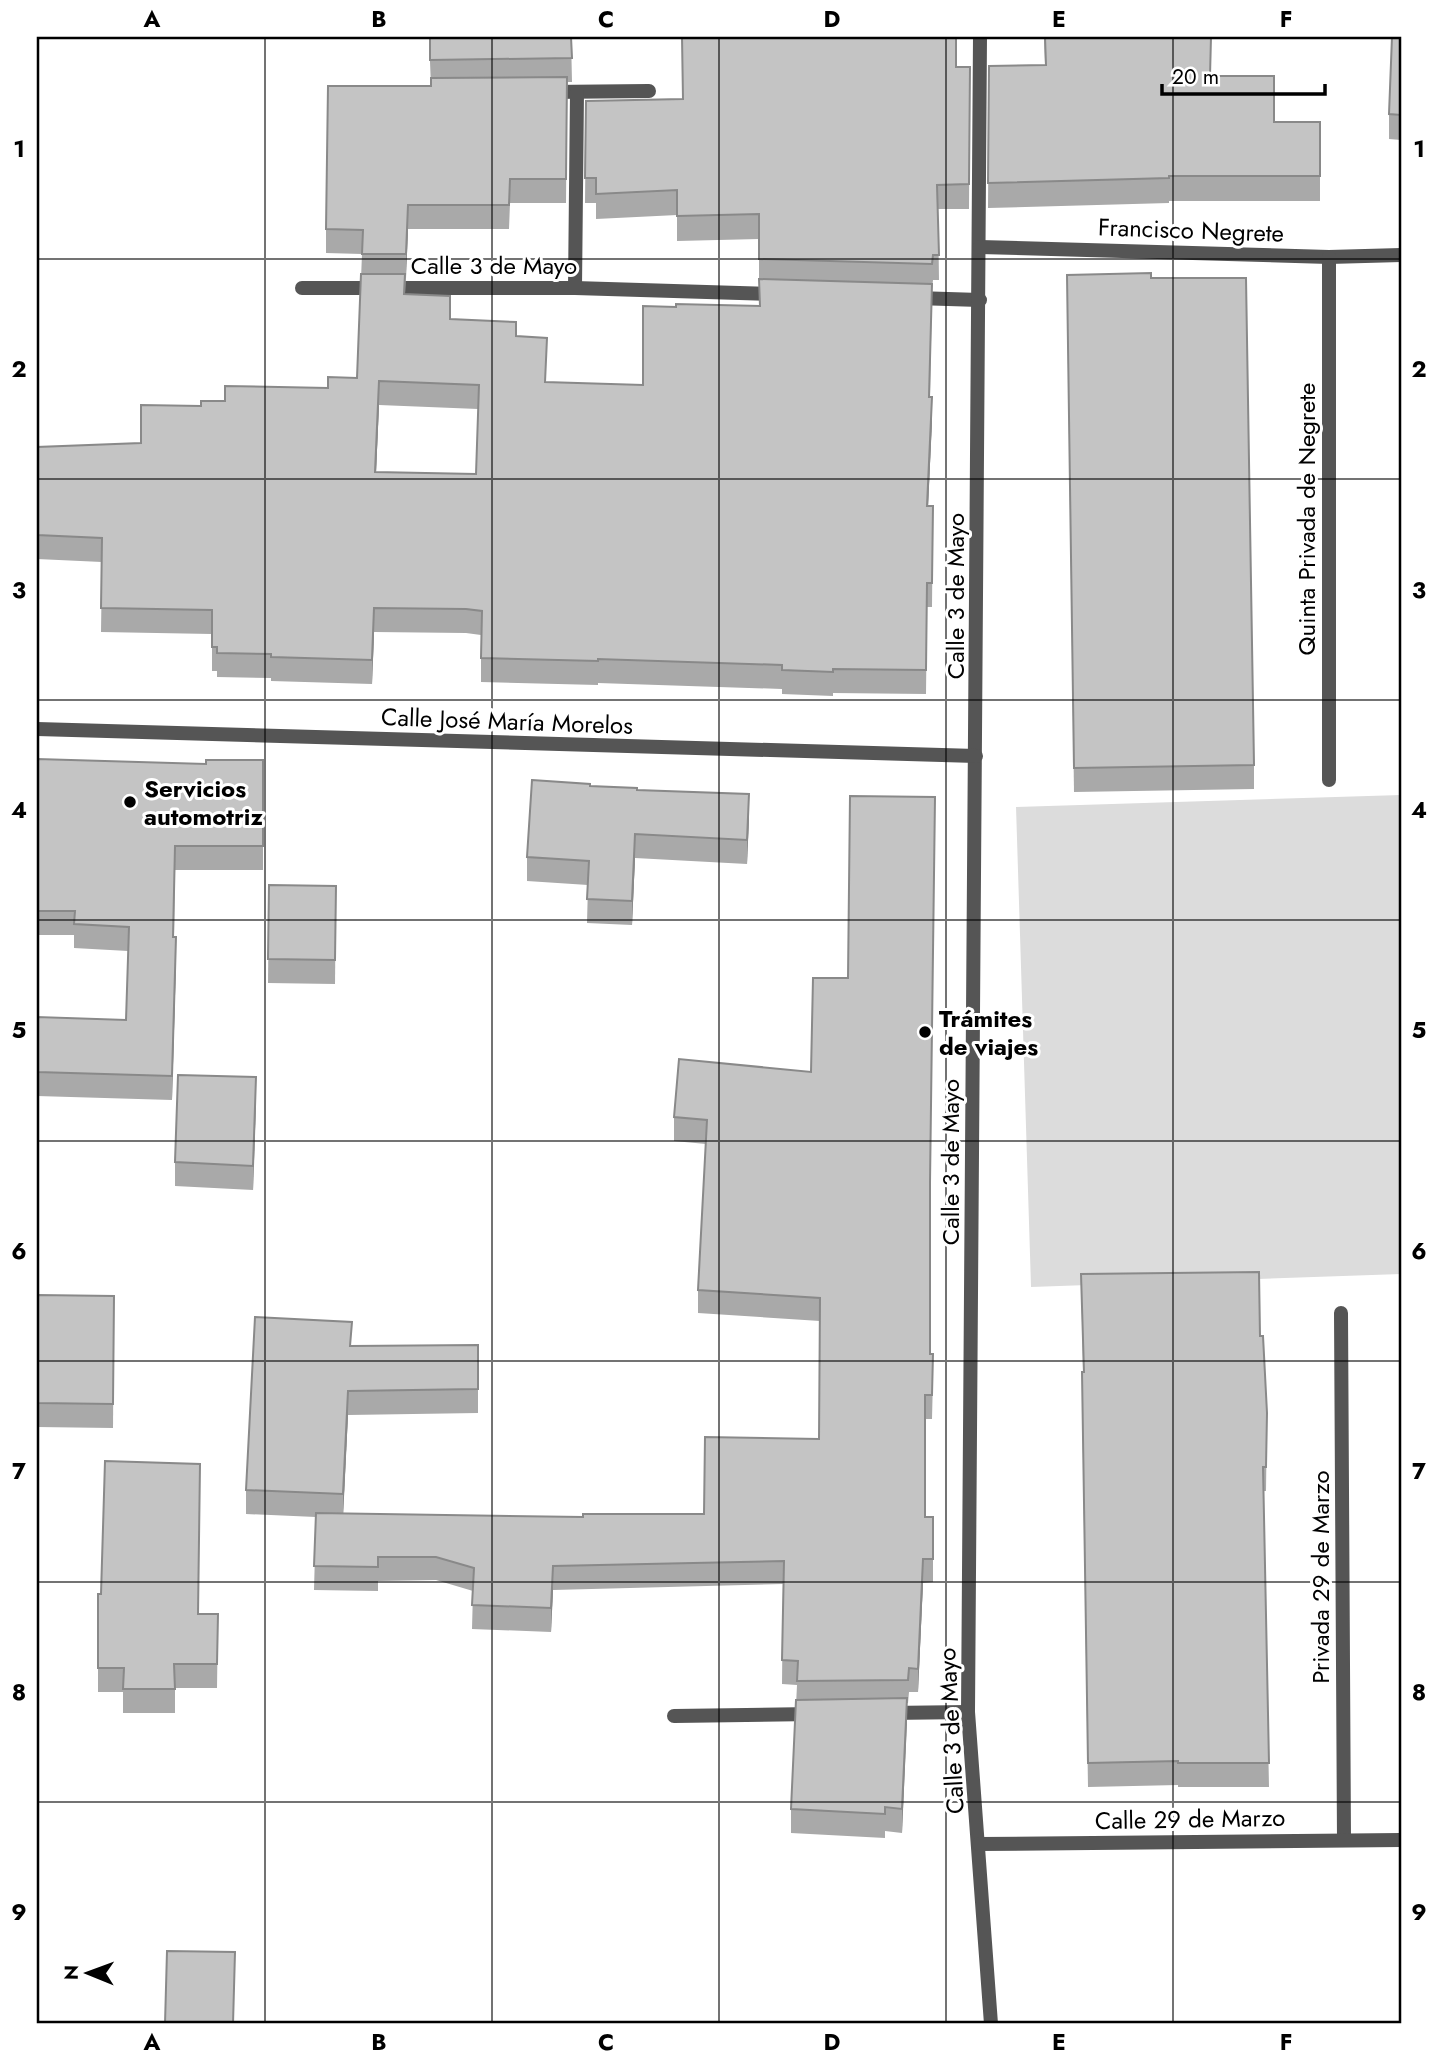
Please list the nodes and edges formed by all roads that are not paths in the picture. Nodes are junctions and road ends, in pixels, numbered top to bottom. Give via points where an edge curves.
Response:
1 (980, 37) edge
2 (649, 91) dead end
3 (538, 92) edge
4 (577, 92) junction
5 (979, 247) junction
6 (1401, 256) edge
7 (1329, 257) junction
8 (302, 288) dead end
9 (575, 288) junction
10 (784, 294) edge
11 (896, 298) edge
12 (979, 300) junction
13 (37, 729) edge
14 (976, 756) junction
15 (1329, 780) dead end
16 (1341, 1312) dead end
17 (968, 1712) junction
18 (875, 1713) edge
19 (821, 1714) edge
20 (674, 1716) dead end
21 (1344, 1840) junction
22 (1401, 1840) edge
23 (979, 1844) junction
24 (991, 2024) edge

1 - 5 street, Calle 3 de Mayo
2 - 4 street
3 - 4 street
4 - 9 street
5 - 7 street, Francisco Negrete
5 - 12 street, Calle 3 de Mayo
6 - 7 street, Francisco Negrete
7 - 15 street, Quinta Privada de Negrete
8 - 9 street, Calle 3 de Mayo
9 - 10 street, Calle 3 de Mayo
11 - 12 street
12 - 14 street, Calle 3 de Mayo
13 - 14 street, Calle José María Morelos
14 - 17 street, Calle 3 de Mayo
16 - 21 street, Privada 29 de Marzo
17 - 18 street
17 - 23 street, Calle 3 de Mayo
19 - 20 street
21 - 22 street, Calle 29 de Marzo
21 - 23 street, Calle 29 de Marzo
23 - 24 street, Calle 3 de Mayo

